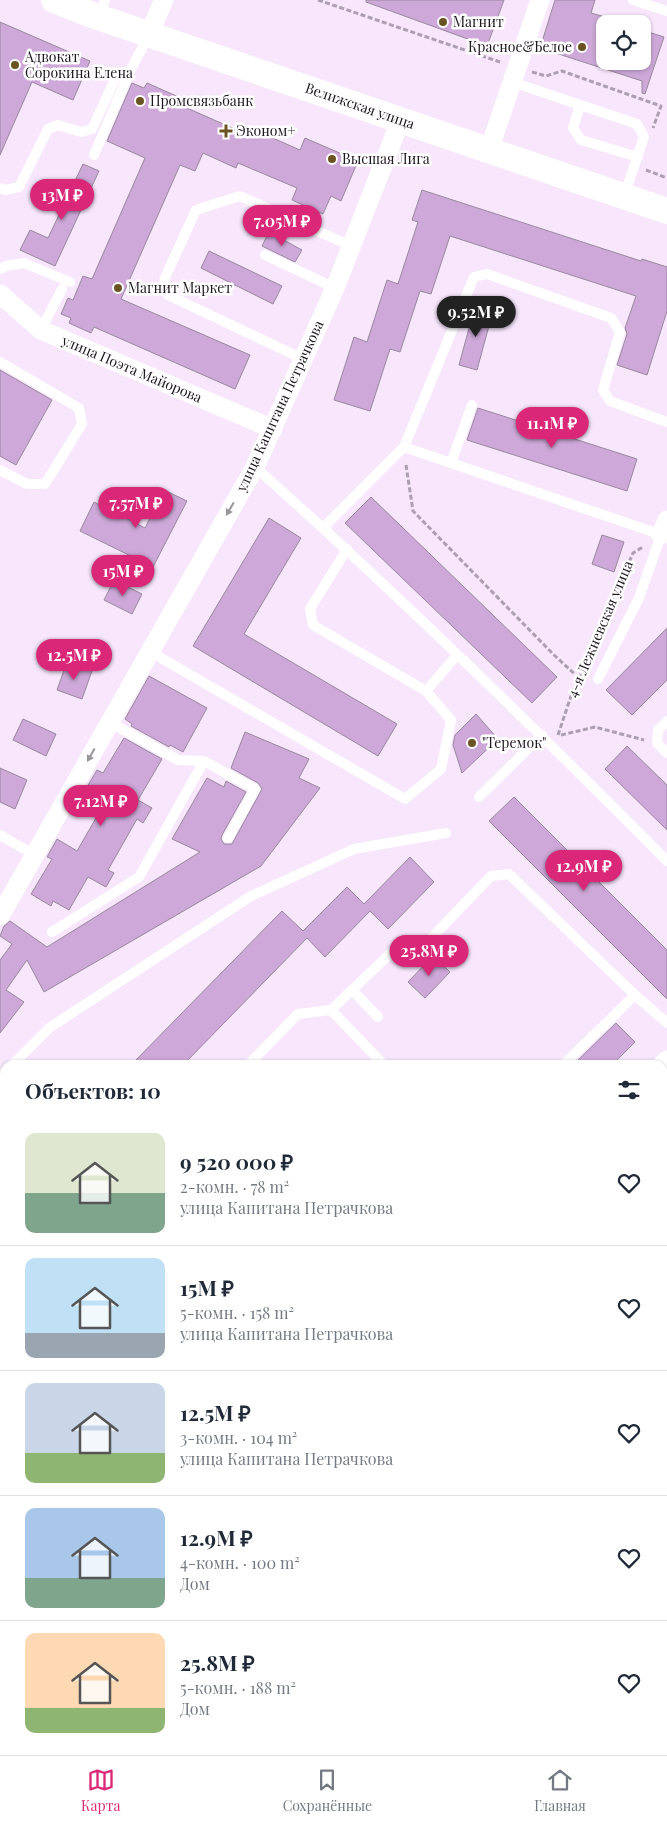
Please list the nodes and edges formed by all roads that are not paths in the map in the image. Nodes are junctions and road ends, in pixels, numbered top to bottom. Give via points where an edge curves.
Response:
1 (54, 0) edge
2 (164, 0) edge
3 (540, 0) edge
4 (633, 0) edge
5 (102, 8) edge
6 (667, 11) edge
7 (150, 34) junction
8 (130, 71) junction
9 (512, 82) junction
10 (580, 105) junction
11 (401, 119) junction
12 (489, 150) junction
13 (94, 155) dead end
14 (638, 157) junction
15 (0, 188) edge
16 (624, 196) junction
17 (667, 211) edge
18 (351, 246) junction
19 (265, 255) dead end
20 (0, 269) edge
21 (335, 288) junction
22 (0, 294) edge
23 (41, 330) junction
24 (303, 359) junction
25 (0, 362) edge
26 (472, 406) dead end
27 (667, 422) edge
28 (273, 429) junction
29 (404, 446) junction
30 (451, 462) junction
31 (255, 467) junction
32 (0, 470) edge
33 (323, 528) junction
34 (665, 530) edge
35 (347, 549) junction
36 (149, 651) junction
37 (458, 654) junction
38 (598, 679) dead end
39 (426, 691) junction
40 (667, 721) edge
41 (109, 722) junction
42 (542, 735) junction
43 (667, 753) edge
44 (204, 761) junction
45 (479, 797) dead end
46 (446, 833) dead end
47 (0, 835) edge
48 (228, 838) dead end
49 (35, 855) junction
50 (667, 861) edge
51 (0, 916) edge
52 (52, 932) dead end
53 (352, 990) junction
54 (635, 995) junction
55 (331, 1010) junction
56 (378, 1016) dead end
57 (667, 1023) edge
58 (17, 1060) edge
59 (253, 1060) edge
60 (379, 1060) edge
61 (568, 1060) edge

1 - 5 main road, Велижская улица
2 - 7 street
3 - 9 street
4 - 6 lane
5 - 7 main road, Велижская улица
7 - 8 lane
7 - 11 main road, Велижская улица
8 - 13 lane
8 - 15 lane via 117,75 92,129 81,132 58,125 48,129 19,187
9 - 10 lane
9 - 12 street
10 - 14 lane via 636,124 644,137
10 - 14 lane via 573,128 581,140
11 - 12 main road, Велижская улица
11 - 18 street, улица Капитана Петрачкова
12 - 16 main road, Велижская улица
14 - 16 lane
16 - 17 main road, Велижская улица
18 - 21 street, улица Капитана Петрачкова
18 - 24 lane via 240,196 196,210 164,280 168,295
19 - 21 lane
20 - 23 lane via 24,263 66,286
21 - 24 street, улица Капитана Петрачкова
22 - 23 street, улица Поэта Майорова
23 - 28 street, улица Поэта Майорова
24 - 28 street, улица Капитана Петрачкова
25 - 32 lane via 79,408 82,424 45,484 26,484
26 - 30 lane
27 - 29 lane via 610,401 603,390 620,332 611,318 487,274 474,277
28 - 31 street, улица Капитана Петрачкова
29 - 30 lane
29 - 33 lane
30 - 34 lane
31 - 33 lane
31 -> 36 street, улица Капитана Петрачкова
33 - 35 lane
34 - 38 lane via 639,598
35 - 37 lane
35 - 39 lane via 310,609 313,625
36 - 39 lane via 405,799 441,769 445,750 450,720
36 - 41 street, улица Капитана Петрачкова
37 - 39 lane
37 - 42 lane
40 - 43 lane via 658,730 657,744
41 - 44 lane via 178,760
41 -> 49 street, улица Капитана Петрачкова
42 - 45 lane
42 - 50 lane
44 - 48 lane via 255,789
44 - 52 lane via 139,877
46 - 58 lane via 354,849 251,896 50,1028
47 - 49 lane
49 - 51 street, улица Капитана Петрачкова
53 - 54 lane via 393,950 418,952 491,876 509,874
53 - 55 lane
53 - 56 lane
54 - 57 lane
54 - 61 lane
55 - 59 lane via 298,1014
55 - 60 lane

